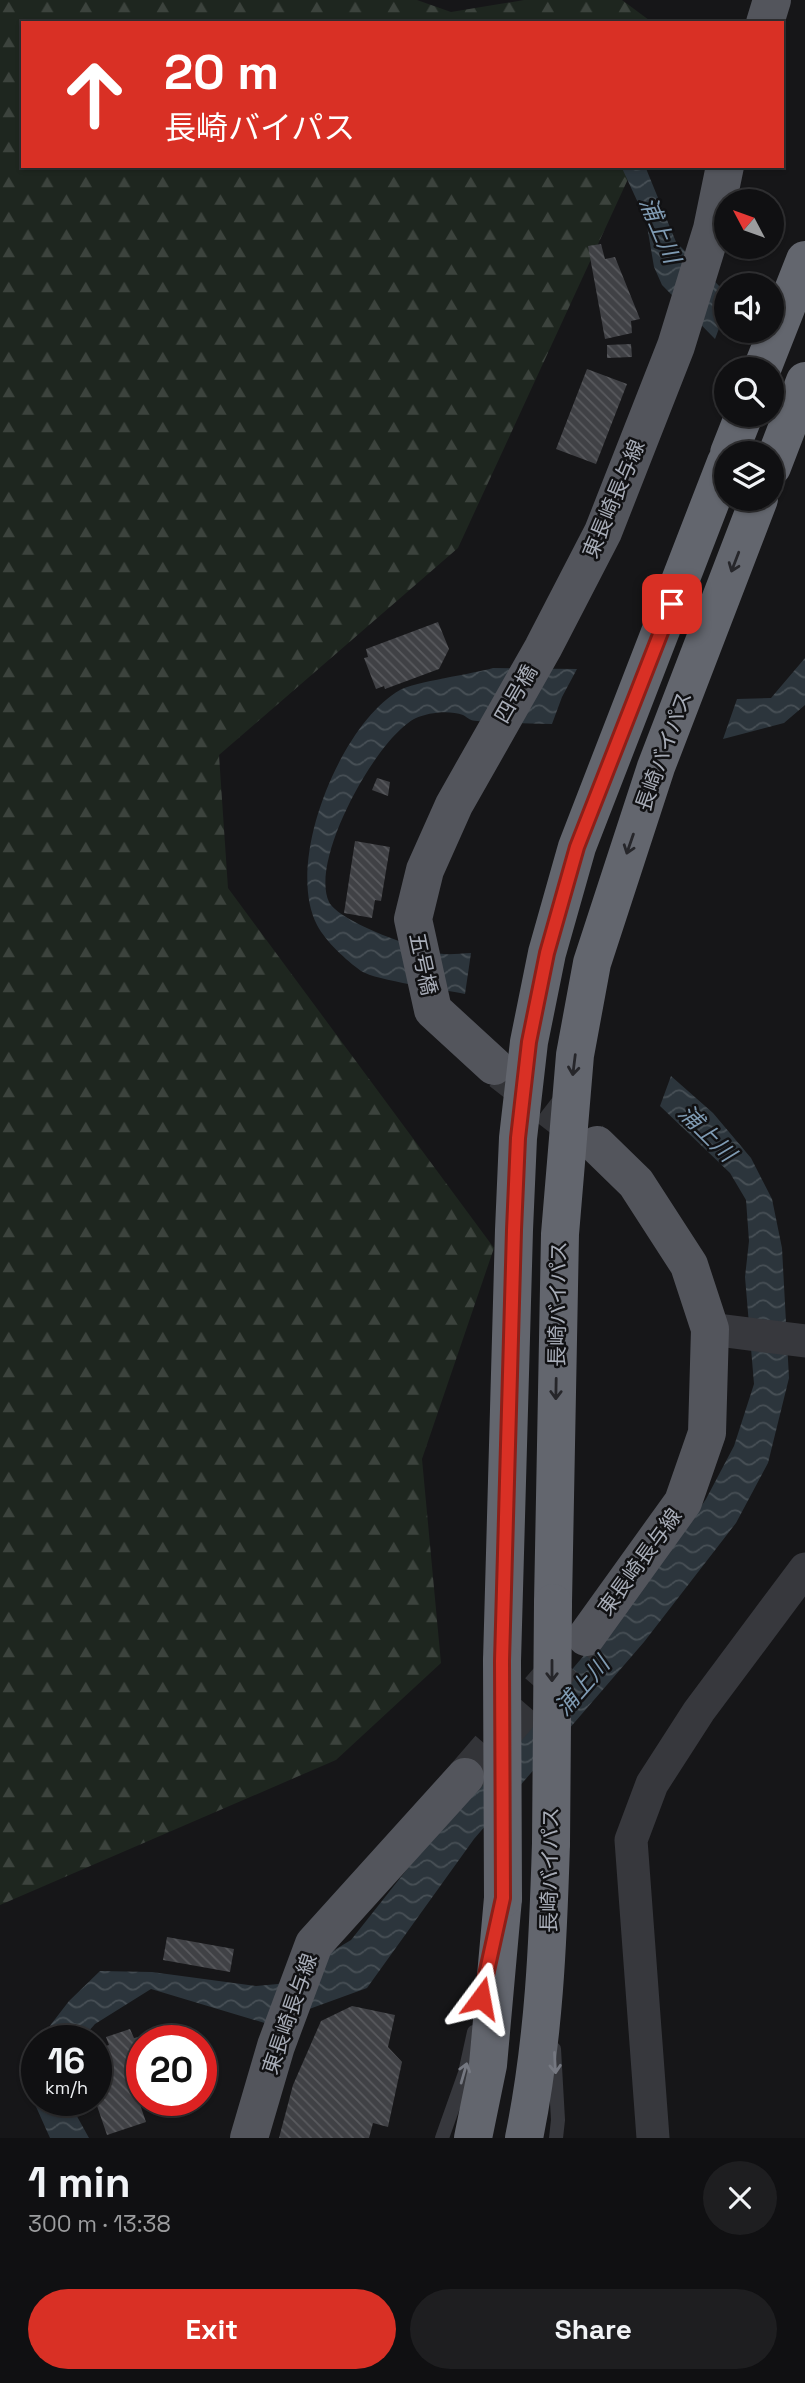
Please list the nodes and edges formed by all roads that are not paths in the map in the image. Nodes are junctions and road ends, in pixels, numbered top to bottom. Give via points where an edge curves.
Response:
1 (772, 0) edge
2 (766, 21) edge
3 (725, 168) edge
4 (805, 260) edge
5 (767, 357) edge
6 (805, 381) edge
7 (782, 441) edge
8 (714, 493) edge
9 (754, 511) edge
10 (543, 648) joint
11 (412, 919) joint
12 (494, 1066) tunnel mouth
13 (597, 1145) tunnel mouth
14 (721, 1330) junction
15 (805, 1341) edge
16 (805, 1569) edge
17 (586, 1637) tunnel mouth
18 (465, 1777) tunnel mouth
19 (503, 1898) junction
20 (548, 1946) junction
21 (249, 2138) edge
22 (442, 2138) edge
23 (473, 2138) edge
24 (524, 2138) edge
25 (555, 2138) edge
26 (653, 2138) edge

1 - 2 main road
3 - 10 main road, 東長崎長与線 via 712,229 676,346 603,532
4 - 5 highway
6 - 7 highway
8 - 19 highway, bridge via 577,847 547,953 529,1042 515,1204 502,1661
9 -> 20 highway, 長崎バイパス, bridge via 656,767 592,963 575,1055 560,1234
10 - 11 main road, 四号橋 via 454,805 425,870
11 - 12 main road, 五号橋 via 433,1010
13 - 14 main road, 東長崎長与線 via 636,1183 689,1265
14 - 15 street
14 - 17 main road, 東長崎長与線 via 707,1433 683,1502
16 - 26 street via 658,1774 631,1840
18 - 21 main road, 東長崎長与線 via 314,1944 276,2046
22 -> 19 lane via 465,2073
19 - 23 highway via 488,2065
20 - 24 highway, 長崎バイパス via 538,2070
20 -> 25 lane via 558,2120

